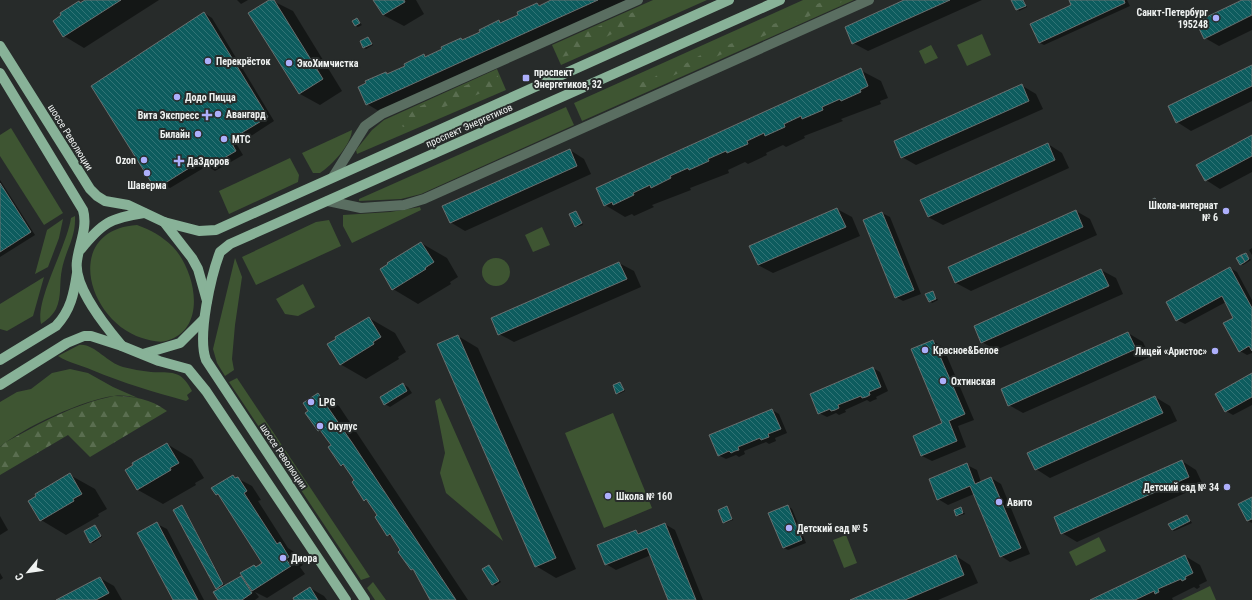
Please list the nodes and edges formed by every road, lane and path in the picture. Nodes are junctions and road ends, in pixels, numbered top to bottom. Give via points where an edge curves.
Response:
1 (638, 0) edge
2 (729, 0) edge
3 (780, 0) edge
4 (869, 0) edge
5 (0, 46) edge
6 (0, 73) edge
7 (333, 177) junction
8 (328, 201) junction
9 (144, 213) junction
10 (164, 222) junction
11 (80, 251) junction
12 (77, 273) junction
13 (208, 305) junction
14 (204, 319) junction
15 (122, 346) junction
16 (143, 354) junction
17 (0, 360) edge
18 (0, 385) edge
19 (346, 600) edge
20 (365, 600) edge

1 - 7 street via 382,114 365,126
2 - 7 main road, проспект Энергетиков
3 - 8 main road, проспект Энергетиков
4 - 8 street via 424,199 404,205 361,208
5 - 9 main road, шоссе Революции via 93,193 105,201 128,205
6 - 11 main road via 83,210
7 - 10 main road, проспект Энергетиков via 216,230 199,231
8 - 13 main road, проспект Энергетиков via 230,244 220,252
9 - 10 main road, шоссе Революции
9 - 11 main road via 126,216 102,226
10 - 13 main road, шоссе Революции via 198,269
11 - 12 main road
12 - 15 main road via 99,318
12 - 17 main road via 69,310 56,326
13 - 14 main road, шоссе Революции
14 - 16 main road, шоссе Революции via 180,343
14 - 20 main road, шоссе Революции via 206,360
15 - 16 main road
15 - 18 main road via 97,337 84,336
16 - 19 main road via 188,369 195,376

